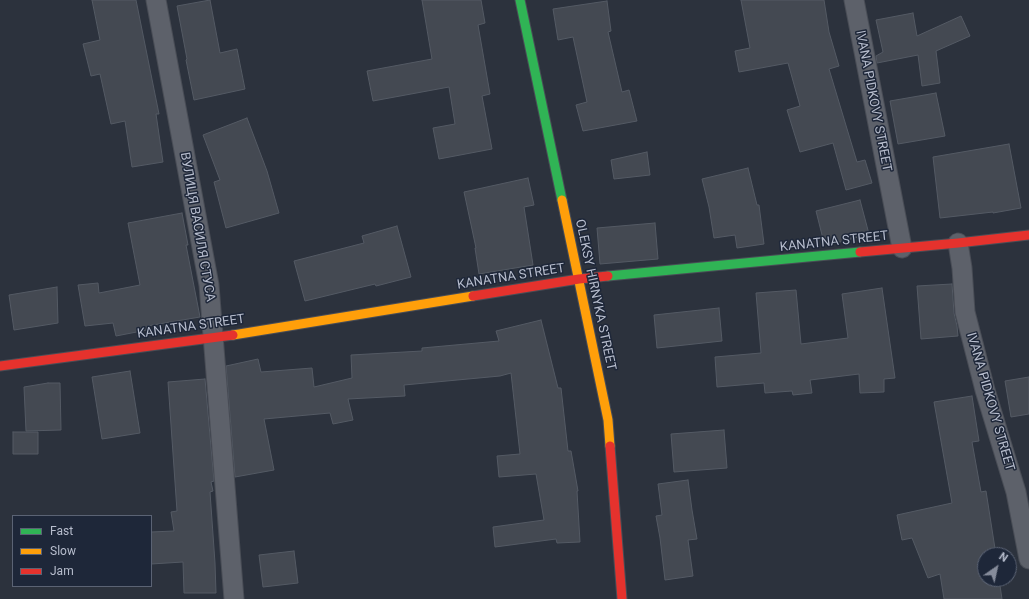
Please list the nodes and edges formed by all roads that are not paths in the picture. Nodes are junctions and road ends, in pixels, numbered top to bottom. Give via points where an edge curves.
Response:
1 (156, 0) edge
2 (520, 0) edge
3 (854, 0) edge
4 (1029, 235) edge
5 (958, 243) junction
6 (902, 248) junction
7 (579, 280) junction
8 (213, 338) junction
9 (0, 366) edge
10 (1029, 559) edge
11 (234, 599) edge
12 (622, 599) edge

1 - 8 street, ВУЛИЦЯ ВАСИЛЯ СТУСА via 209,285
2 - 7 street, OLEKSY HIRNYKA STREET
3 - 6 street, IVANA PIDKOVY STREET
4 - 5 street, KANATNA STREET
5 - 6 street, KANATNA STREET
5 - 10 street, IVANA PIDKOVY STREET via 965,312 985,390 1016,492
6 - 7 street, KANATNA STREET
7 - 8 street, KANATNA STREET
7 - 12 street, OLEKSY HIRNYKA STREET via 608,420
8 - 9 street, KANATNA STREET
8 - 11 street, ВУЛИЦЯ ВАСИЛЯ СТУСА

